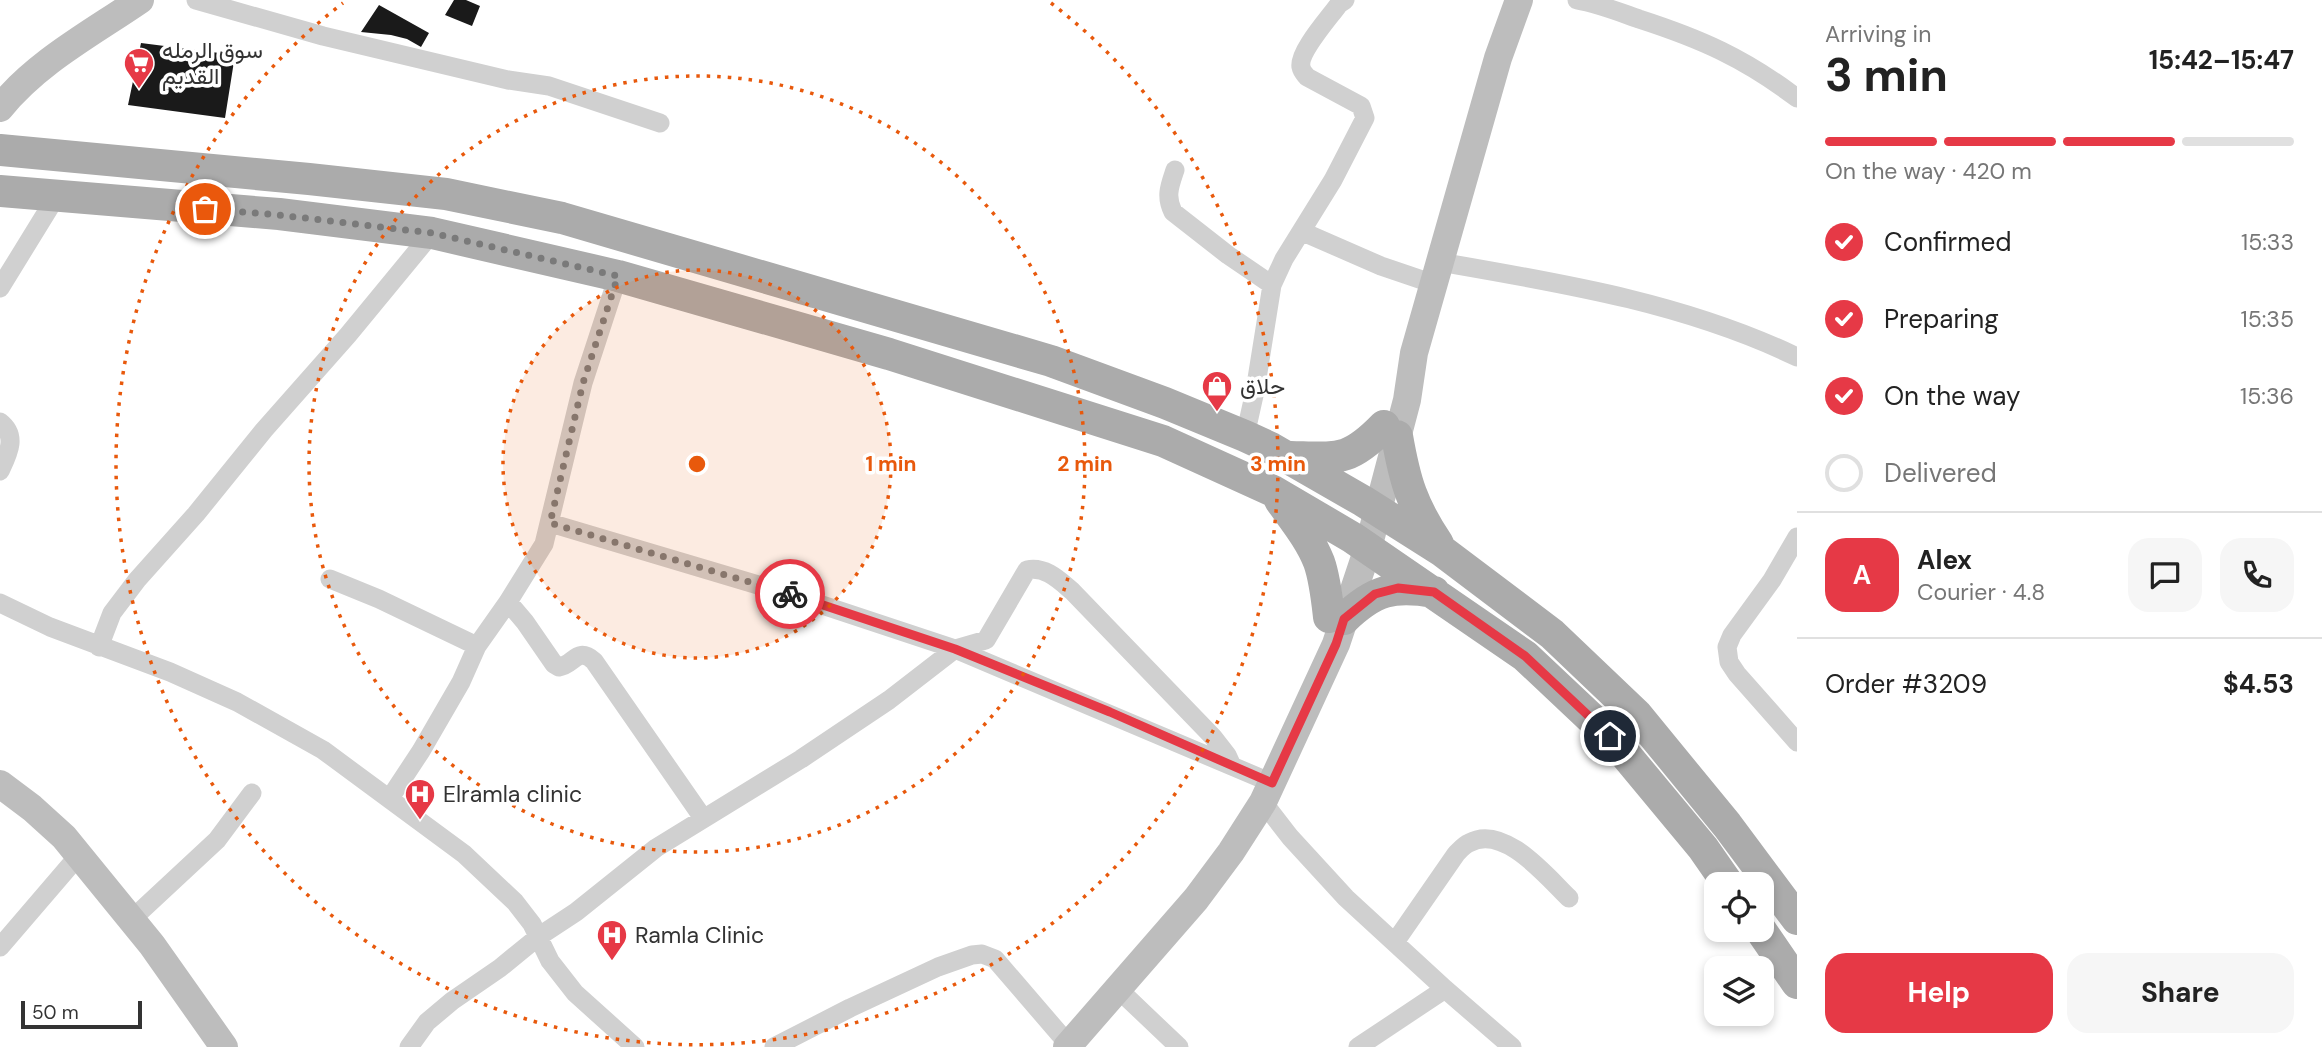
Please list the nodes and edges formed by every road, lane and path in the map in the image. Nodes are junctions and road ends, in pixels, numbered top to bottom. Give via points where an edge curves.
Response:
1 (140, 0) edge
2 (196, 0) edge
3 (1345, 0) edge
4 (1505, 0) edge
5 (1519, 0) edge
6 (1577, 0) edge
7 (1498, 58) junction
8 (1797, 98) edge
9 (0, 108) edge
10 (660, 123) dead end
11 (0, 150) edge
12 (1175, 170) dead end
13 (0, 191) edge
14 (56, 197) junction
15 (1303, 232) junction
16 (432, 233) junction
17 (1437, 273) junction
18 (618, 276) junction
19 (1272, 285) junction
20 (0, 288) edge
21 (1797, 357) edge
22 (0, 422) edge
23 (1390, 431) junction
24 (1245, 436) junction
25 (1286, 457) junction
26 (0, 471) edge
27 (1273, 491) junction
28 (1370, 505) junction
29 (550, 523) junction
30 (1797, 537) edge
31 (1360, 543) junction
32 (1442, 551) junction
33 (330, 579) dead end
34 (1434, 592) junction
35 (508, 602) junction
36 (0, 603) edge
37 (1337, 618) junction
38 (477, 646) junction
39 (99, 647) junction
40 (955, 649) junction
41 (1797, 742) edge
42 (1232, 766) junction
43 (0, 784) edge
44 (1268, 792) junction
45 (252, 793) dead end
46 (390, 798) junction
47 (703, 818) junction
48 (79, 855) junction
49 (1720, 872) edge
50 (1569, 898) dead end
51 (1797, 919) edge
52 (131, 920) junction
53 (538, 937) junction
54 (1395, 942) junction
55 (1769, 942) edge
56 (0, 947) edge
57 (1797, 983) edge
58 (1117, 988) junction
59 (1445, 989) junction
60 (1502, 1044) edge
61 (1068, 1046) edge
62 (223, 1047) edge
63 (409, 1047) edge
64 (635, 1047) edge
65 (774, 1047) edge
66 (1179, 1047) edge
67 (1358, 1047) edge

1 - 9 street via 40,68
2 - 10 street via 323,36 549,86
3 - 15 street via 1306,49 1301,70 1362,106 1364,124
4 - 7 street
5 - 7 street
6 - 8 street via 1722,49
7 - 17 street
11 - 24 main road via 446,194 562,218 1051,361
12 - 19 street via 1168,191 1173,212
13 - 14 main road
14 - 16 main road
14 - 20 street
15 - 17 street via 1381,265
15 - 19 street
16 - 18 main road
16 - 39 street via 137,580 112,613
17 - 21 street via 1591,290 1661,306
17 - 23 street via 1414,353 1407,400
18 - 27 main road via 889,354 1163,442
18 - 29 street via 583,383
19 - 24 street
22 - 26 street via 11,438
23 - 25 main road via 1335,458
23 - 28 street
23 - 32 main road via 1419,516
24 - 25 main road
25 - 28 main road
27 - 31 main road
27 - 37 main road via 1307,537
28 - 31 street
28 - 32 main road
29 - 35 street via 544,544
29 - 40 street
30 - 41 street via 1727,647 1737,674
31 - 34 main road
31 - 37 street
32 - 51 main road via 1552,634 1636,714
33 - 38 street
34 - 37 main road via 1414,588 1385,591
34 - 49 main road via 1525,656 1610,736
35 - 38 street
35 - 47 street via 554,664 564,666 583,655 594,662
36 - 39 street
37 - 44 street via 1336,644
38 - 46 street via 461,682
39 - 46 street via 237,702 323,750
40 - 42 street
40 - 42 street via 989,637 1026,571 1047,572 1072,591 1213,737
40 - 47 street via 889,700
42 - 44 street
43 - 48 street via 32,808
44 - 54 street via 1290,837 1346,898
44 - 58 street via 1196,900
45 - 52 street via 217,840
46 - 53 street via 464,854 514,902
47 - 53 street
48 - 52 street
48 - 56 street
50 - 54 street via 1526,857 1490,838 1479,839 1456,854
52 - 62 street
53 - 63 street via 427,1022
53 - 64 street via 575,993
54 - 59 street
55 - 57 main road
58 - 61 street
58 - 66 street
59 - 60 street
59 - 67 street
61 - 65 street via 995,959 982,954 939,967

